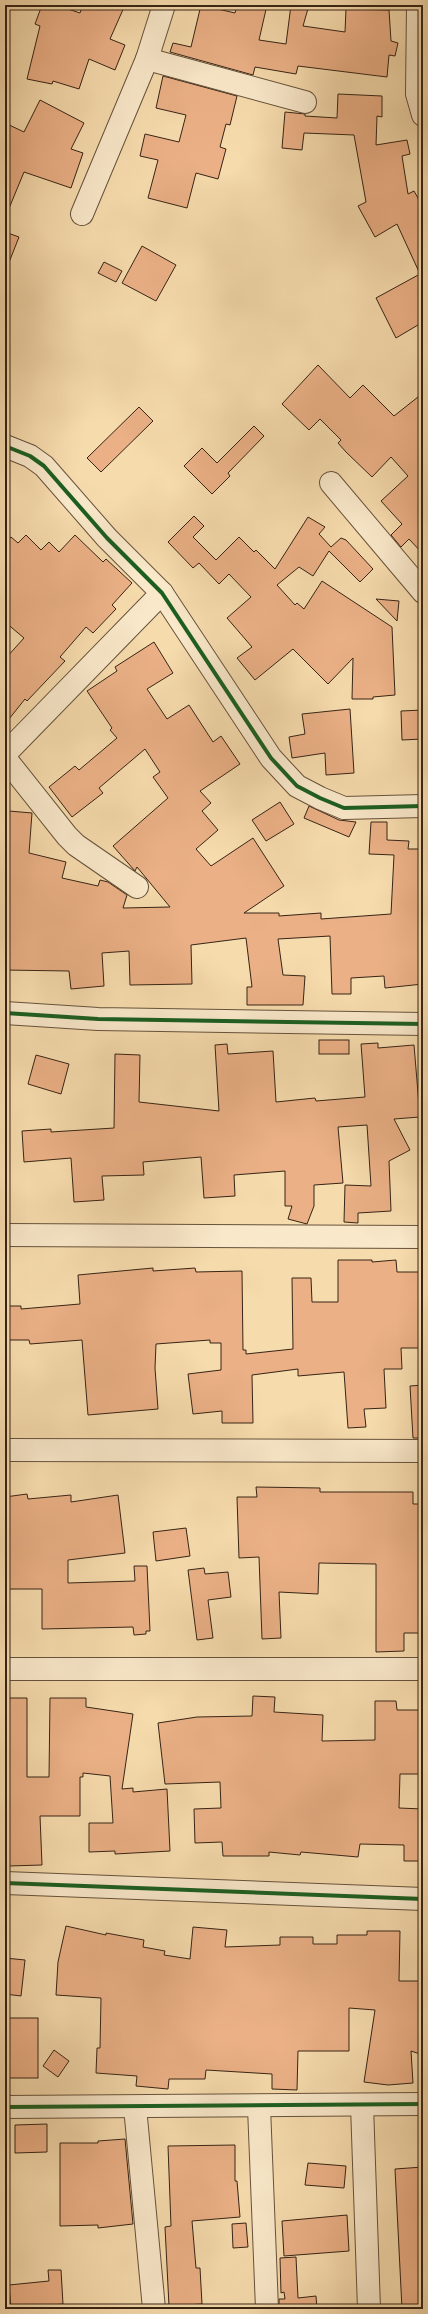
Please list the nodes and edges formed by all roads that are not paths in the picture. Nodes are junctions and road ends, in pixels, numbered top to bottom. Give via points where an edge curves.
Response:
1 (164, 5) edge
2 (418, 5) edge
3 (147, 59) junction
4 (305, 102) dead end
5 (423, 115) edge
6 (82, 214) dead end
7 (5, 446) edge
8 (331, 483) dead end
9 (423, 592) edge
10 (162, 593) junction
11 (5, 754) edge
12 (5, 758) edge
13 (423, 806) edge
14 (137, 887) dead end
15 (5, 1013) edge
16 (423, 1024) edge
17 (5, 1235) edge
18 (423, 1237) edge
19 (5, 1450) edge
20 (423, 1450) edge
21 (5, 1669) edge
22 (423, 1669) edge
23 (5, 1883) edge
24 (423, 1899) edge
25 (423, 2104) edge
26 (362, 2105) junction
27 (5, 2107) edge
28 (135, 2107) junction
29 (259, 2107) junction
30 (154, 2309) edge
31 (267, 2309) edge
32 (369, 2309) edge

1 - 3 street
2 - 5 street via 417,94
3 - 4 street
3 - 6 street
7 - 10 street via 30,456 44,466 107,538
8 - 9 street
10 - 11 street
10 - 13 street via 271,758 297,786 344,808
12 - 14 street via 72,840
15 - 16 street via 98,1019
17 - 18 street
19 - 20 street
21 - 22 street
23 - 24 street
25 - 26 street
26 - 29 street
26 - 32 street
27 - 28 street
28 - 29 street
28 - 30 street
29 - 31 street

